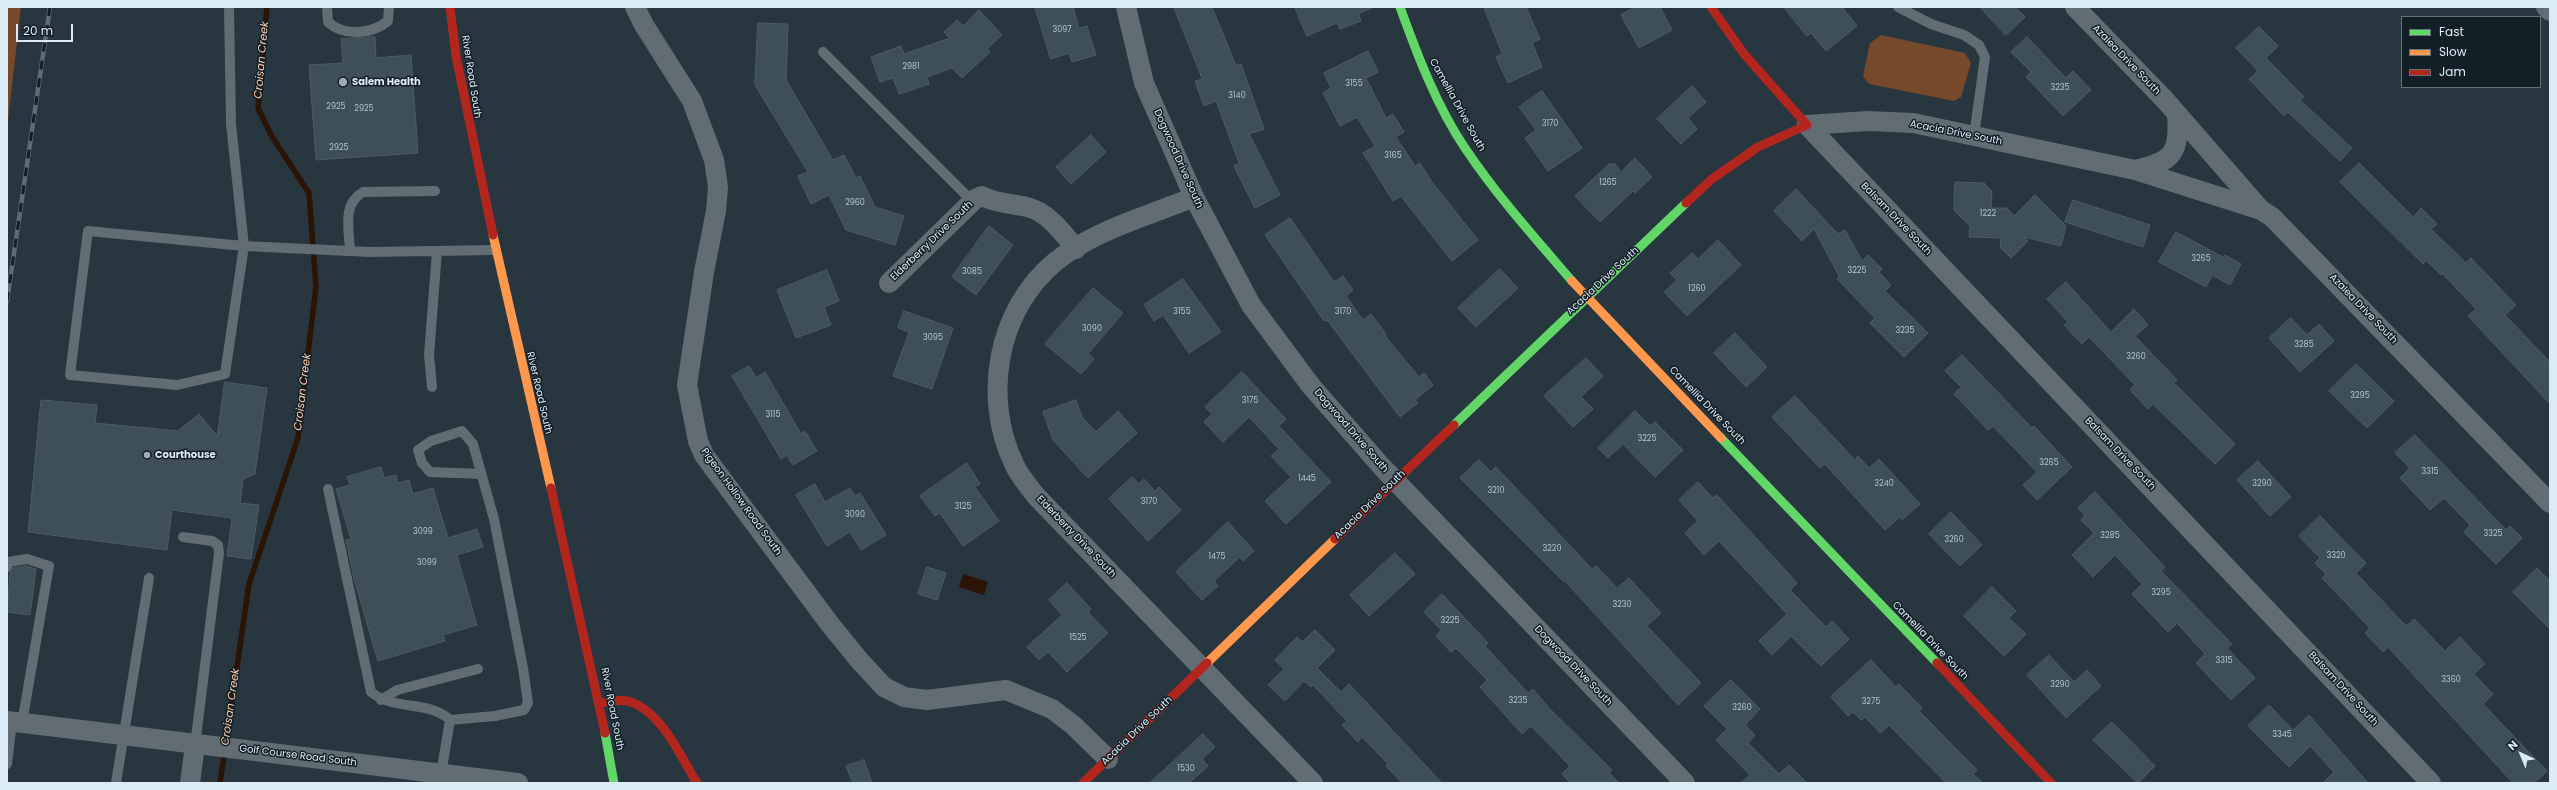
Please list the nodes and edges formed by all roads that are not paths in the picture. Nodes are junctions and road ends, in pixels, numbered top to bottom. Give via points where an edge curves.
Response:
1 (229, 7) edge
2 (327, 7) edge
3 (389, 7) edge
4 (450, 7) edge
5 (635, 7) edge
6 (1126, 7) edge
7 (1400, 7) edge
8 (1711, 7) edge
9 (1898, 7) edge
10 (2075, 7) edge
11 (2546, 7) edge
12 (2550, 11) edge
13 (823, 52) dead end
14 (2177, 114) junction
15 (1807, 125) junction
16 (1974, 136) junction
17 (2134, 170) junction
18 (435, 191) dead end
19 (1194, 197) junction
20 (973, 202) junction
21 (2261, 210) junction
22 (244, 246) junction
23 (1076, 249) junction
24 (495, 250) junction
25 (350, 251) junction
26 (437, 251) junction
27 (889, 283) dead end
28 (1586, 297) junction
29 (432, 387) dead end
30 (481, 474) junction
31 (1395, 480) junction
32 (328, 489) dead end
33 (2550, 503) edge
34 (183, 537) dead end
35 (7, 567) edge
36 (149, 578) dead end
37 (1203, 668) junction
38 (478, 669) dead end
39 (381, 700) junction
40 (600, 703) junction
41 (450, 720) junction
42 (14, 722) edge
43 (124, 736) junction
44 (195, 745) junction
45 (1108, 759) junction
46 (7, 764) edge
47 (441, 774) junction
48 (116, 783) edge
49 (190, 783) edge
50 (518, 783) edge
51 (614, 783) edge
52 (697, 783) edge
53 (1082, 783) edge
54 (1313, 783) edge
55 (1685, 783) edge
56 (2051, 783) edge
57 (2431, 783) edge

1 - 22 lane via 231,124
2 - 3 lane via 328,22 335,29 373,31 388,20
4 - 24 street, River Road South via 464,108
5 - 45 street, Pigeon Hollow Road South via 692,101 714,160 718,187 716,211 687,385 698,441 704,455 829,623 884,687 904,697 927,700 1006,690 1052,709 1073,725
6 - 19 street, Dogwood Drive South via 1144,83
7 - 28 street, Camellia Drive South via 1421,65 1464,147 1508,207
8 - 15 street via 1757,72
9 - 16 lane via 1979,44 1985,57
10 - 14 street, Azalea Drive South
11 - 12 street
13 - 20 lane
14 - 17 street via 2179,136 2176,151 2167,160 2155,166
14 - 21 street, Azalea Drive South
15 - 16 street, Acacia Drive South via 1868,121 1913,123
15 - 28 street, Acacia Drive South via 1758,147 1712,179
15 - 57 street, Balsam Drive South
16 - 17 street, Acacia Drive South
17 - 21 street, Acacia Drive South
18 - 25 lane via 363,192 354,197 348,209
19 - 23 street, Elderberry Drive South via 1094,237
19 - 31 street, Dogwood Drive South via 1251,305 1312,386
20 - 23 street, Elderberry Drive South via 982,196 997,202 1028,207 1042,214
20 - 27 street, Elderberry Drive South
21 - 33 street, Azalea Drive South via 2272,217
22 - 22 lane via 225,374 178,385 70,375 88,231
22 - 25 lane
23 - 37 street, Elderberry Drive South via 1055,262 1034,284 1020,303 1005,333 997,385 999,416 1006,442 1014,464 1036,496
24 - 26 lane
24 - 40 street, River Road South
25 - 26 lane
26 - 29 lane via 429,355
28 - 31 street, Acacia Drive South
28 - 56 street, Camellia Drive South
30 - 30 lane via 473,444 462,431 431,440 418,450 422,463 430,472
30 - 41 lane via 494,520 528,704 524,710 495,716
31 - 37 street, Acacia Drive South
31 - 55 street, Dogwood Drive South
32 - 39 lane via 365,666 372,692
34 - 44 lane via 212,541 218,546 219,553
35 - 42 lane via 8,562 27,558 49,566
36 - 43 lane
37 - 45 street, Acacia Drive South
37 - 54 street, Elderberry Drive South
38 - 39 lane via 396,690
39 - 41 lane via 441,711
40 - 51 street, River Road South
40 - 52 street via 630,701 648,713 661,727
41 - 47 lane
42 - 43 street, Golf Course Road South
42 - 46 lane
43 - 44 street, Golf Course Road South
43 - 48 lane
44 - 47 street, Golf Course Road South
44 - 49 street
45 - 53 street, Acacia Drive South
47 - 50 street, Golf Course Road South

